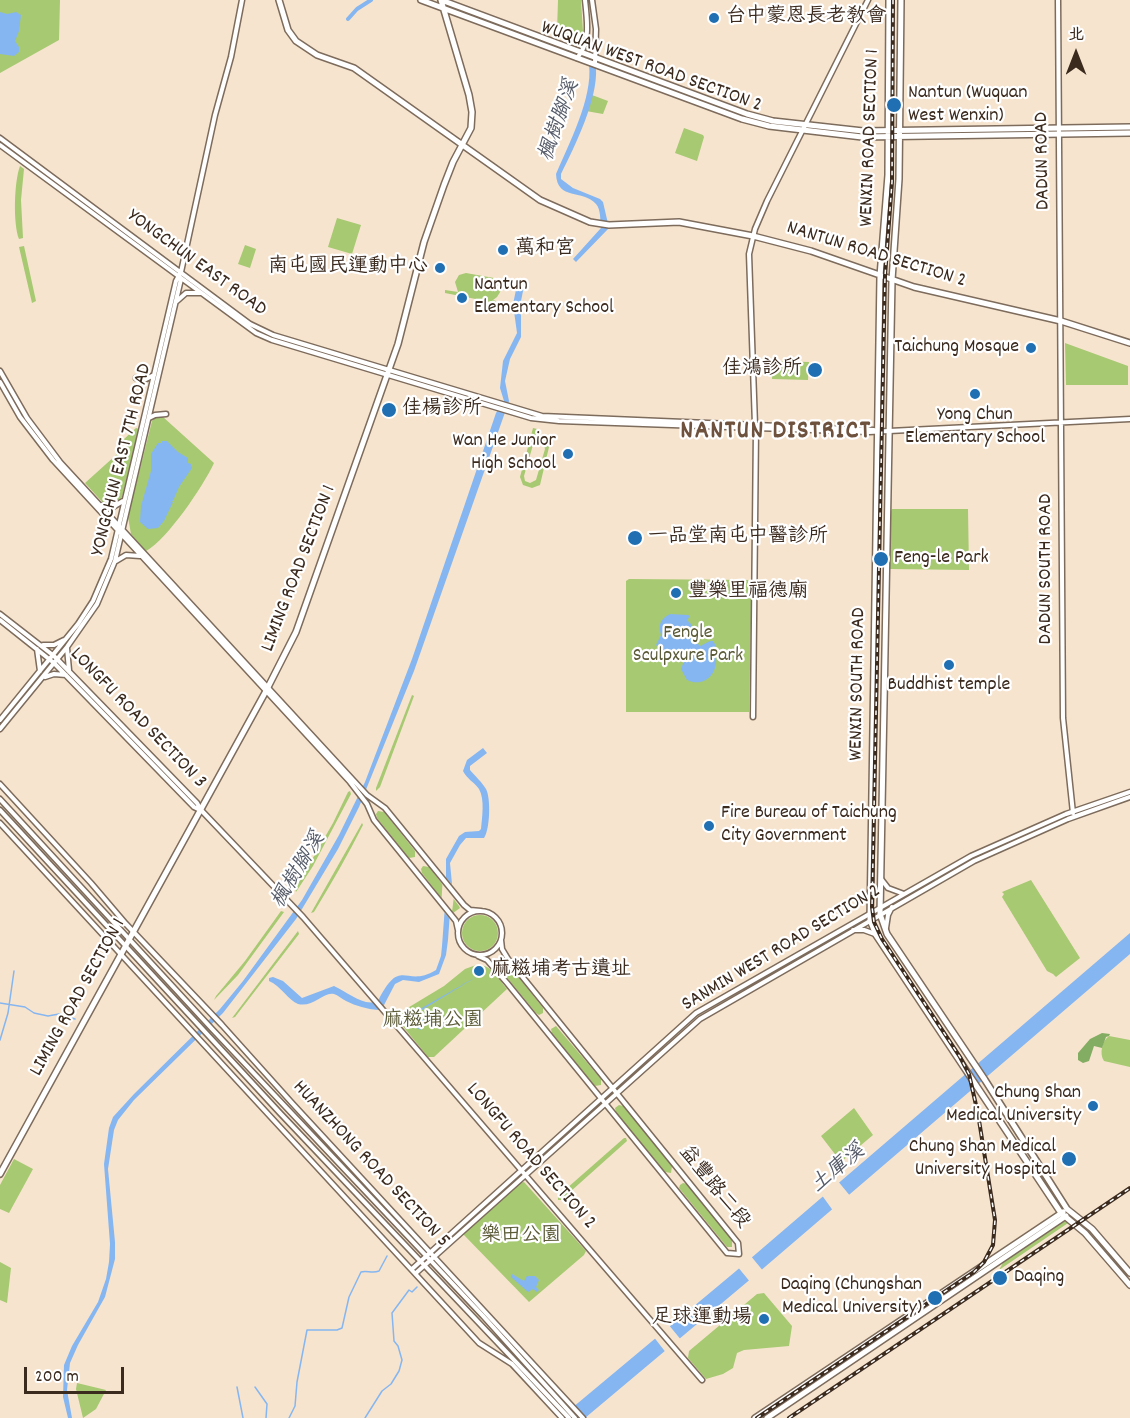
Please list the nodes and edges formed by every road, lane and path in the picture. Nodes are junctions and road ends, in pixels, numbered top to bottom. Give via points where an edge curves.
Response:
1 (242, 0) edge
2 (279, 0) edge
3 (421, 0) edge
4 (441, 0) edge
5 (585, 0) edge
6 (592, 0) edge
7 (868, 0) edge
8 (889, 0) edge
9 (902, 0) edge
10 (1058, 0) edge
11 (444, 8) junction
12 (579, 55) junction
13 (595, 61) junction
14 (1130, 127) edge
15 (805, 128) junction
16 (1058, 131) junction
17 (1130, 133) edge
18 (888, 134) junction
19 (901, 134) junction
20 (0, 138) edge
21 (463, 144) junction
22 (0, 145) edge
23 (753, 236) junction
24 (180, 276) junction
25 (880, 276) junction
26 (892, 279) junction
27 (201, 293) junction
28 (176, 301) junction
29 (1061, 321) junction
30 (1130, 344) edge
31 (0, 371) edge
32 (388, 372) junction
33 (154, 375) junction
34 (136, 378) dead end
35 (0, 382) edge
36 (166, 414) dead end
37 (24, 418) junction
38 (149, 418) junction
39 (1130, 419) edge
40 (1061, 422) junction
41 (756, 427) junction
42 (889, 430) junction
43 (878, 431) junction
44 (125, 498) junction
45 (99, 505) junction
46 (119, 526) junction
47 (123, 531) junction
48 (117, 532) junction
49 (122, 537) junction
50 (140, 556) junction
51 (115, 561) junction
52 (0, 615) edge
53 (0, 620) edge
54 (67, 639) junction
55 (38, 646) junction
56 (67, 647) junction
57 (54, 660) junction
58 (67, 673) junction
59 (40, 677) junction
60 (268, 689) junction
61 (753, 717) dead end
62 (0, 720) edge
63 (0, 729) edge
64 (0, 784) edge
65 (1130, 792) edge
66 (1130, 797) edge
67 (0, 799) edge
68 (0, 810) edge
69 (201, 810) junction
70 (1073, 811) junction
71 (1074, 817) junction
72 (0, 823) edge
73 (880, 876) junction
74 (905, 894) junction
75 (892, 907) junction
76 (481, 911) junction
77 (880, 911) junction
78 (869, 916) junction
79 (458, 930) junction
80 (852, 930) junction
81 (134, 932) junction
82 (886, 932) junction
83 (876, 935) junction
84 (129, 939) junction
85 (501, 940) junction
86 (126, 945) junction
87 (121, 954) junction
88 (478, 956) junction
89 (613, 1088) junction
90 (617, 1092) junction
91 (602, 1098) junction
92 (605, 1102) junction
93 (521, 1170) junction
94 (0, 1174) edge
95 (525, 1175) junction
96 (1066, 1213) junction
97 (428, 1254) junction
98 (434, 1257) junction
99 (430, 1260) junction
100 (420, 1261) junction
101 (992, 1263) junction
102 (424, 1266) junction
103 (412, 1269) junction
104 (416, 1273) junction
105 (1130, 1273) edge
106 (1130, 1285) edge
107 (702, 1380) dead end
108 (562, 1418) edge
109 (569, 1418) edge
110 (575, 1418) edge
111 (583, 1418) edge
112 (755, 1418) edge
113 (766, 1418) edge

1 - 24 street
2 - 21 main road via 296,42 316,55 354,68
3 - 11 main road, WUQUAN WEST ROAD SECTION 2
4 - 11 main road, LIMING ROAD SECTION 1
4 - 12 main road, WUQUAN WEST ROAD SECTION 2
5 - 12 street via 588,24
6 - 13 street
7 - 15 street
8 - 18 main road, WENXIN ROAD SECTION 1
9 - 19 main road, WENXIN ROAD SECTION 1
10 - 16 street, DADUN ROAD
11 - 12 main road, WUQUAN WEST ROAD SECTION 2
11 - 21 main road, LIMING ROAD SECTION 1 via 471,106 471,128
12 - 13 main road, WUQUAN WEST ROAD SECTION 2
13 - 15 main road, WUQUAN WEST ROAD SECTION 2 via 742,119 769,126
14 - 16 main road, WUQUAN WEST ROAD SECTION 2
15 - 18 main road, WUQUAN WEST ROAD SECTION 2
15 - 23 street
16 - 17 main road, WUQUAN WEST ROAD SECTION 2
16 - 19 main road, WUQUAN WEST ROAD SECTION 2
16 - 29 street, DADUN ROAD
18 - 19 main road, WUQUAN WEST ROAD SECTION 2
18 - 25 main road, WENXIN ROAD SECTION 1
19 - 26 main road, WENXIN ROAD SECTION 1
20 - 24 street, YONGCHUN EAST ROAD
21 - 23 main road, NANTUN ROAD SECTION 2 via 540,200 590,222 679,222
21 - 32 main road, LIMING ROAD SECTION 1 via 424,242
22 - 24 street, YONGCHUN EAST ROAD
23 - 25 main road, NANTUN ROAD SECTION 2 via 811,251
23 - 41 street via 749,254
24 - 27 street, YONGCHUN EAST ROAD
24 - 28 street, YONGCHUN EAST 7TH ROAD
24 - 32 street, YONGCHUN EAST ROAD via 258,329
24 - 33 street, YONGCHUN EAST 7TH ROAD
25 - 26 main road, NANTUN ROAD SECTION 2
25 - 43 main road, WENXIN SOUTH ROAD
26 - 29 main road, NANTUN ROAD SECTION 2
26 - 42 main road, WENXIN SOUTH ROAD
27 - 28 street via 186,293
27 - 32 street, YONGCHUN EAST ROAD via 264,336
28 - 38 street, YONGCHUN EAST 7TH ROAD
29 - 30 main road, NANTUN ROAD SECTION 2
29 - 40 street, DADUN SOUTH ROAD
31 - 37 street
32 - 41 street, YONGCHUN EAST ROAD via 549,420
32 - 60 main road, LIMING ROAD SECTION 1 via 296,632
33 - 34 street
33 - 44 street, YONGCHUN EAST 7TH ROAD
35 - 37 street
36 - 38 street
37 - 45 street
37 - 48 street via 53,460
38 - 47 street, YONGCHUN EAST 7TH ROAD
39 - 40 street
40 - 42 street
40 - 70 street, DADUN SOUTH ROAD via 1063,718
41 - 43 street
41 - 61 street
42 - 43 street
42 - 73 main road, WENXIN SOUTH ROAD
43 - 78 main road, WENXIN SOUTH ROAD
44 - 45 street via 113,507
44 - 46 street, YONGCHUN EAST 7TH ROAD
45 - 46 street
46 - 47 street
46 - 48 street, YONGCHUN EAST 7TH ROAD
47 - 49 street, YONGCHUN EAST 7TH ROAD
47 - 60 street
48 - 49 street
48 - 54 street, YONGCHUN EAST 7TH ROAD via 93,601
49 - 50 street
49 - 51 street, YONGCHUN EAST 7TH ROAD
50 - 51 street via 126,555
50 - 60 street
51 - 56 street, YONGCHUN EAST 7TH ROAD via 97,604
52 - 55 street, LONGFU ROAD SECTION 3
53 - 55 street, LONGFU ROAD SECTION 3
54 - 55 street
54 - 57 street, YONGCHUN EAST 7TH ROAD
55 - 57 street, LONGFU ROAD SECTION 3
55 - 59 street
56 - 57 street, YONGCHUN EAST 7TH ROAD
56 - 58 street
57 - 58 street, LONGFU ROAD SECTION 3
57 - 59 street, YONGCHUN EAST 7TH ROAD
58 - 59 street
58 - 69 street, LONGFU ROAD SECTION 3
59 - 62 street, YONGCHUN EAST 7TH ROAD
59 - 63 street, YONGCHUN EAST 7TH ROAD
60 - 69 main road, LIMING ROAD SECTION 1
60 - 76 street, 益豐路二段 via 367,795 385,808 468,909
60 - 79 street, 益豐路二段 via 350,782 374,820 452,916
64 - 81 street, HUANZHONG ROAD SECTION 5
65 - 70 street, SANMIN WEST ROAD SECTION 2
66 - 71 street, SANMIN WEST ROAD SECTION 2
67 - 84 street, HUANZHONG ROAD SECTION 5
68 - 86 street, HUANZHONG ROAD SECTION 5
69 - 81 main road, LIMING ROAD SECTION 1
69 - 93 street, LONGFU ROAD SECTION 2 via 292,904
70 - 71 street, DADUN SOUTH ROAD
70 - 74 street, SANMIN WEST ROAD SECTION 2 via 971,856
71 - 75 street, SANMIN WEST ROAD SECTION 2 via 974,861
72 - 87 street, HUANZHONG ROAD SECTION 5
73 - 74 street via 888,888
73 - 77 main road, WENXIN SOUTH ROAD
74 - 77 street, SANMIN WEST ROAD SECTION 2
75 - 77 street, SANMIN WEST ROAD SECTION 2
75 - 82 street
76 - 79 street via 464,918
76 - 85 street, 益豐路二段 via 498,921
77 - 78 street, SANMIN WEST ROAD SECTION 2
77 - 82 main road, WENXIN SOUTH ROAD
78 - 80 street, SANMIN WEST ROAD SECTION 2
78 - 83 main road, WENXIN SOUTH ROAD
78 - 89 street, SANMIN WEST ROAD SECTION 2 via 696,1013
79 - 88 street, 益豐路二段 via 464,948
80 - 83 street
80 - 90 street, SANMIN WEST ROAD SECTION 2 via 700,1019
81 - 84 main road, LIMING ROAD SECTION 1
81 - 97 street, HUANZHONG ROAD SECTION 5
82 - 96 main road, WENXIN SOUTH ROAD
83 - 96 main road, WENXIN SOUTH ROAD
84 - 86 main road, LIMING ROAD SECTION 1
84 - 97 street, HUANZHONG ROAD SECTION 5
85 - 88 street via 496,948
85 - 89 street, 益豐路二段 via 508,959
86 - 87 main road, LIMING ROAD SECTION 1
86 - 100 street, HUANZHONG ROAD SECTION 5
87 - 94 main road, LIMING ROAD SECTION 1
87 - 103 street, HUANZHONG ROAD SECTION 5
88 - 91 street, 益豐路二段 via 496,970
89 - 90 street, 益豐路二段
89 - 91 street, SANMIN WEST ROAD SECTION 2
90 - 92 street, SANMIN WEST ROAD SECTION 2
90 - 92 street, 益豐路二段 via 738,1243 739,1254 725,1251
91 - 92 street, 益豐路二段
91 - 93 street, SANMIN WEST ROAD SECTION 2
92 - 95 street, SANMIN WEST ROAD SECTION 2
93 - 95 street, LONGFU ROAD SECTION 2
93 - 97 street, SANMIN WEST ROAD SECTION 2
95 - 98 street, SANMIN WEST ROAD SECTION 2
95 - 107 street, LONGFU ROAD SECTION 2
96 - 101 main road
96 - 105 main road via 1092,1229
96 - 106 main road
97 - 98 street, HUANZHONG ROAD SECTION 5
97 - 99 street, HUANZHONG ROAD SECTION 5
97 - 100 street, SANMIN WEST ROAD SECTION 2
98 - 99 street, SANMIN WEST ROAD SECTION 2
98 - 111 street, HUANZHONG ROAD SECTION 5
99 - 102 street, SANMIN WEST ROAD SECTION 2
99 - 110 street, HUANZHONG ROAD SECTION 5
100 - 102 street, HUANZHONG ROAD SECTION 5
100 - 103 street, SANMIN WEST ROAD SECTION 2
101 - 112 main road
101 - 113 main road
102 - 104 street, SANMIN WEST ROAD SECTION 2
102 - 109 street, HUANZHONG ROAD SECTION 5
103 - 104 street, HUANZHONG ROAD SECTION 5
104 - 108 street, HUANZHONG ROAD SECTION 5 via 480,1343 512,1364

